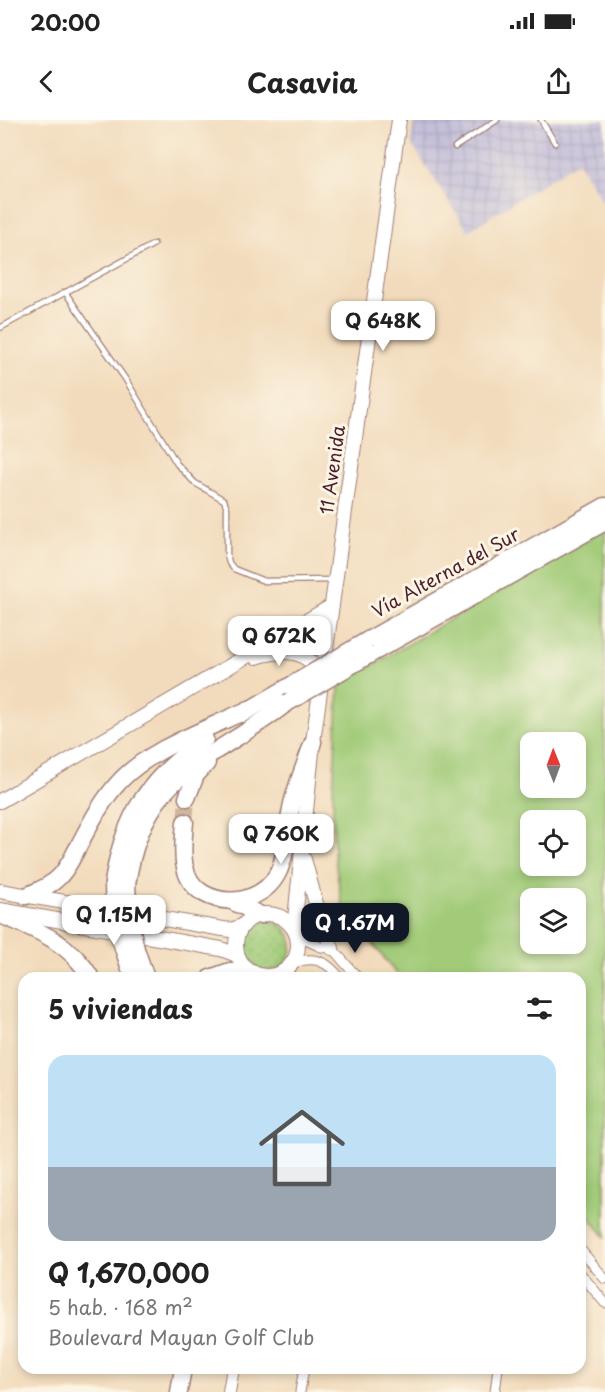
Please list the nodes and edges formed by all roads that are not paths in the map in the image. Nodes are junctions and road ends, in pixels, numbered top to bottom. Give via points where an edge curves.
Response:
1 (399, 120) edge
2 (497, 120) edge
3 (541, 120) edge
4 (555, 143) dead end
5 (455, 147) dead end
6 (154, 244) dead end
7 (65, 292) junction
8 (0, 328) edge
9 (605, 506) edge
10 (605, 522) edge
11 (336, 580) junction
12 (332, 606) junction
13 (369, 647) junction
14 (236, 663) junction
15 (322, 684) junction
16 (285, 699) junction
17 (249, 709) junction
18 (314, 742) junction
19 (187, 798) tunnel mouth
20 (0, 801) edge
21 (184, 822) tunnel mouth
22 (305, 825) junction
23 (302, 849) junction
24 (120, 884) junction
25 (0, 891) edge
26 (26, 896) junction
27 (231, 901) junction
28 (0, 910) edge
29 (0, 915) edge
30 (269, 915) junction
31 (242, 926) junction
32 (295, 932) junction
33 (332, 948) junction
34 (130, 950) junction
35 (237, 955) junction
36 (288, 971) edge
37 (87, 972) edge
38 (132, 972) edge
39 (143, 972) edge
40 (252, 972) edge
41 (336, 972) edge
42 (353, 972) edge
43 (586, 1256) edge
44 (605, 1279) edge
45 (586, 1280) edge
46 (605, 1303) edge
47 (182, 1374) edge
48 (193, 1374) edge
49 (232, 1374) edge
50 (303, 1374) edge
51 (497, 1374) edge
52 (179, 1392) edge
53 (191, 1392) edge
54 (229, 1392) edge
55 (300, 1392) edge
56 (495, 1392) edge

1 - 11 main road, 11 Avenida
2 - 5 lane
3 - 4 lane
6 - 7 lane
7 - 8 lane
7 - 11 lane via 126,380 177,464 195,483 224,500 227,554 234,569 264,581
9 - 13 highway, Vía Alterna del Sur
10 - 13 highway, Vía Alterna del Sur
11 - 12 main road, 11 Avenida
12 - 14 main road
12 - 15 main road, 11 Avenida
13 - 16 highway, Vía Alterna del Sur, bridge
14 - 15 main road via 276,651 295,653 314,664
14 - 20 main road
15 - 18 main road, 11 Avenida
16 - 17 highway, Vía Alterna del Sur
16 - 19 highway via 202,767
16 - 24 highway, Vía Alterna del Sur via 188,768 164,791 137,838
17 - 24 highway, Vía Alterna del Sur via 181,756 150,788 125,831 117,860
17 - 26 highway via 174,744 125,776 103,801 59,878
18 - 22 main road, 11 Avenida
18 - 27 highway via 293,802 280,871 259,893
21 - 27 highway via 182,856 191,883 204,894
22 - 23 main road, 11 Avenida
22 - 30 main road, 11 Avenida via 289,900
23 - 32 main road, 11 Avenida
23 - 33 main road
24 - 34 highway, Vía Alterna del Sur, bridge via 114,919
25 - 26 main road
26 - 31 main road via 223,929
27 - 30 highway
28 - 35 main road
29 - 37 highway via 53,938
30 - 31 main road via 254,917
30 - 32 main road via 283,919
31 - 35 main road via 236,940
32 - 33 street via 321,947
32 - 36 main road via 298,951
33 - 42 street
34 - 38 highway, Vía Alterna del Sur
34 - 39 highway, Vía Alterna del Sur
35 - 40 main road
36 - 41 street via 306,961 325,962
43 - 44 street
45 - 46 street
47 - 52 highway
48 - 53 highway
49 - 54 street
50 - 55 street
51 - 56 street

